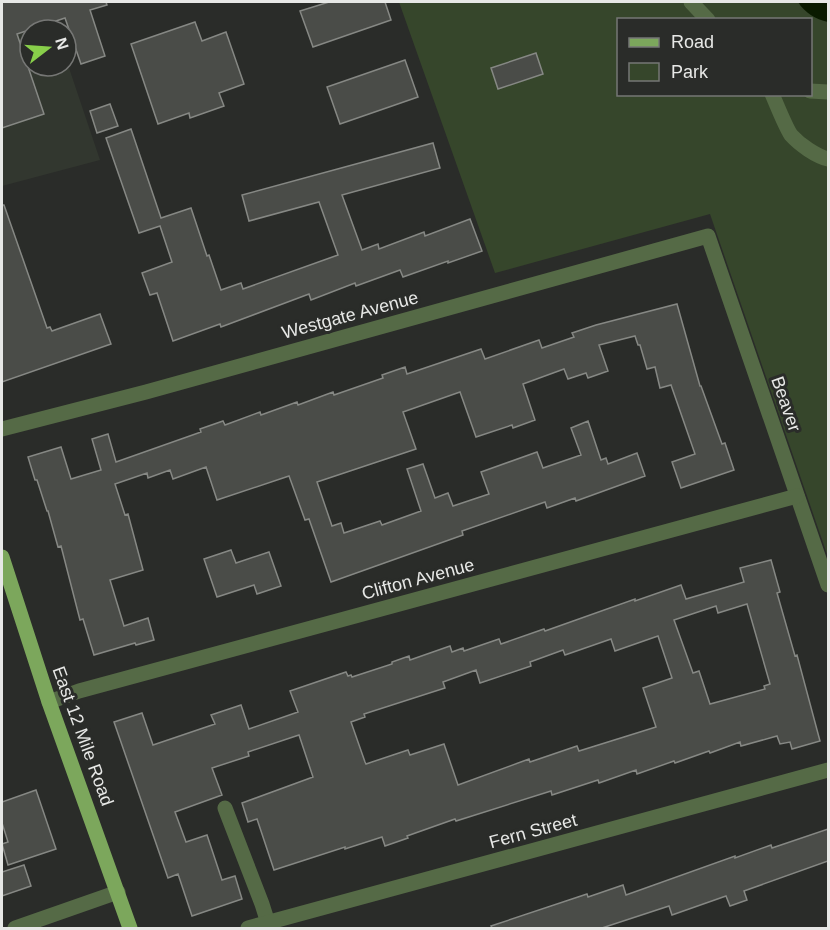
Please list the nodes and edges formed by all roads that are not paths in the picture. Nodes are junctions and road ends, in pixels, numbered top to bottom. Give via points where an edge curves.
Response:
1 (691, 2) edge
2 (706, 18) edge
3 (812, 91) edge
4 (828, 92) edge
5 (773, 96) edge
6 (828, 159) edge
7 (708, 236) joint
8 (2, 429) edge
9 (797, 496) junction
10 (2, 557) edge
11 (828, 585) edge
12 (49, 702) junction
13 (828, 770) edge
14 (225, 808) dead end
15 (118, 892) junction
16 (268, 923) junction
17 (15, 928) edge
18 (130, 928) edge
19 (248, 928) edge

1 - 2 street
3 - 4 street
5 - 6 street via 791,134
7 - 8 street, Westgate Avenue
7 - 9 street, Beaver
9 - 11 street, Beaver
9 - 12 street, Clifton Avenue
10 - 12 main road, East 12 Mile Road
12 - 15 main road, East 12 Mile Road
13 - 16 street, Fern Street
14 - 16 street
15 - 17 street
15 - 18 main road, East 12 Mile Road
16 - 19 street, Fern Street

